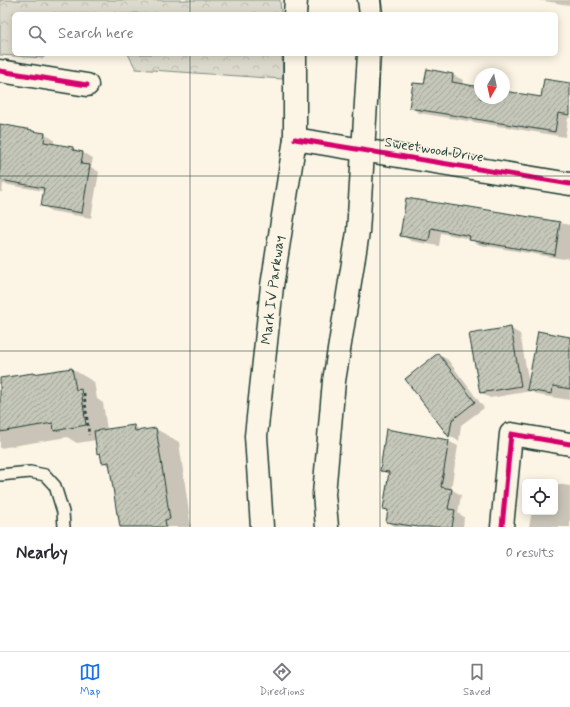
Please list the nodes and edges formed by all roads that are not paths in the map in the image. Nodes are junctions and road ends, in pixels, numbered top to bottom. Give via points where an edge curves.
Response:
1 (296, 0) edge
2 (369, 0) edge
3 (295, 12) edge
4 (371, 12) edge
5 (294, 56) edge
6 (369, 56) edge
7 (0, 71) edge
8 (87, 85) dead end
9 (295, 139) junction
10 (364, 150) junction
11 (570, 184) edge
12 (570, 444) edge
13 (0, 475) edge
14 (64, 527) edge
15 (262, 527) edge
16 (327, 527) edge
17 (502, 527) edge

1 - 3 main road
2 - 4 main road
5 - 9 main road, Mark IV Parkway
6 - 10 main road
7 - 8 main road
9 - 10 main road, Sweetwood Drive
9 - 15 main road, Mark IV Parkway via 272,286 256,436
10 - 11 main road, Sweetwood Drive
10 - 16 main road via 358,232 334,381 324,494
12 - 17 main road via 512,434
13 - 14 lane via 30,472 45,475 55,486 63,512

